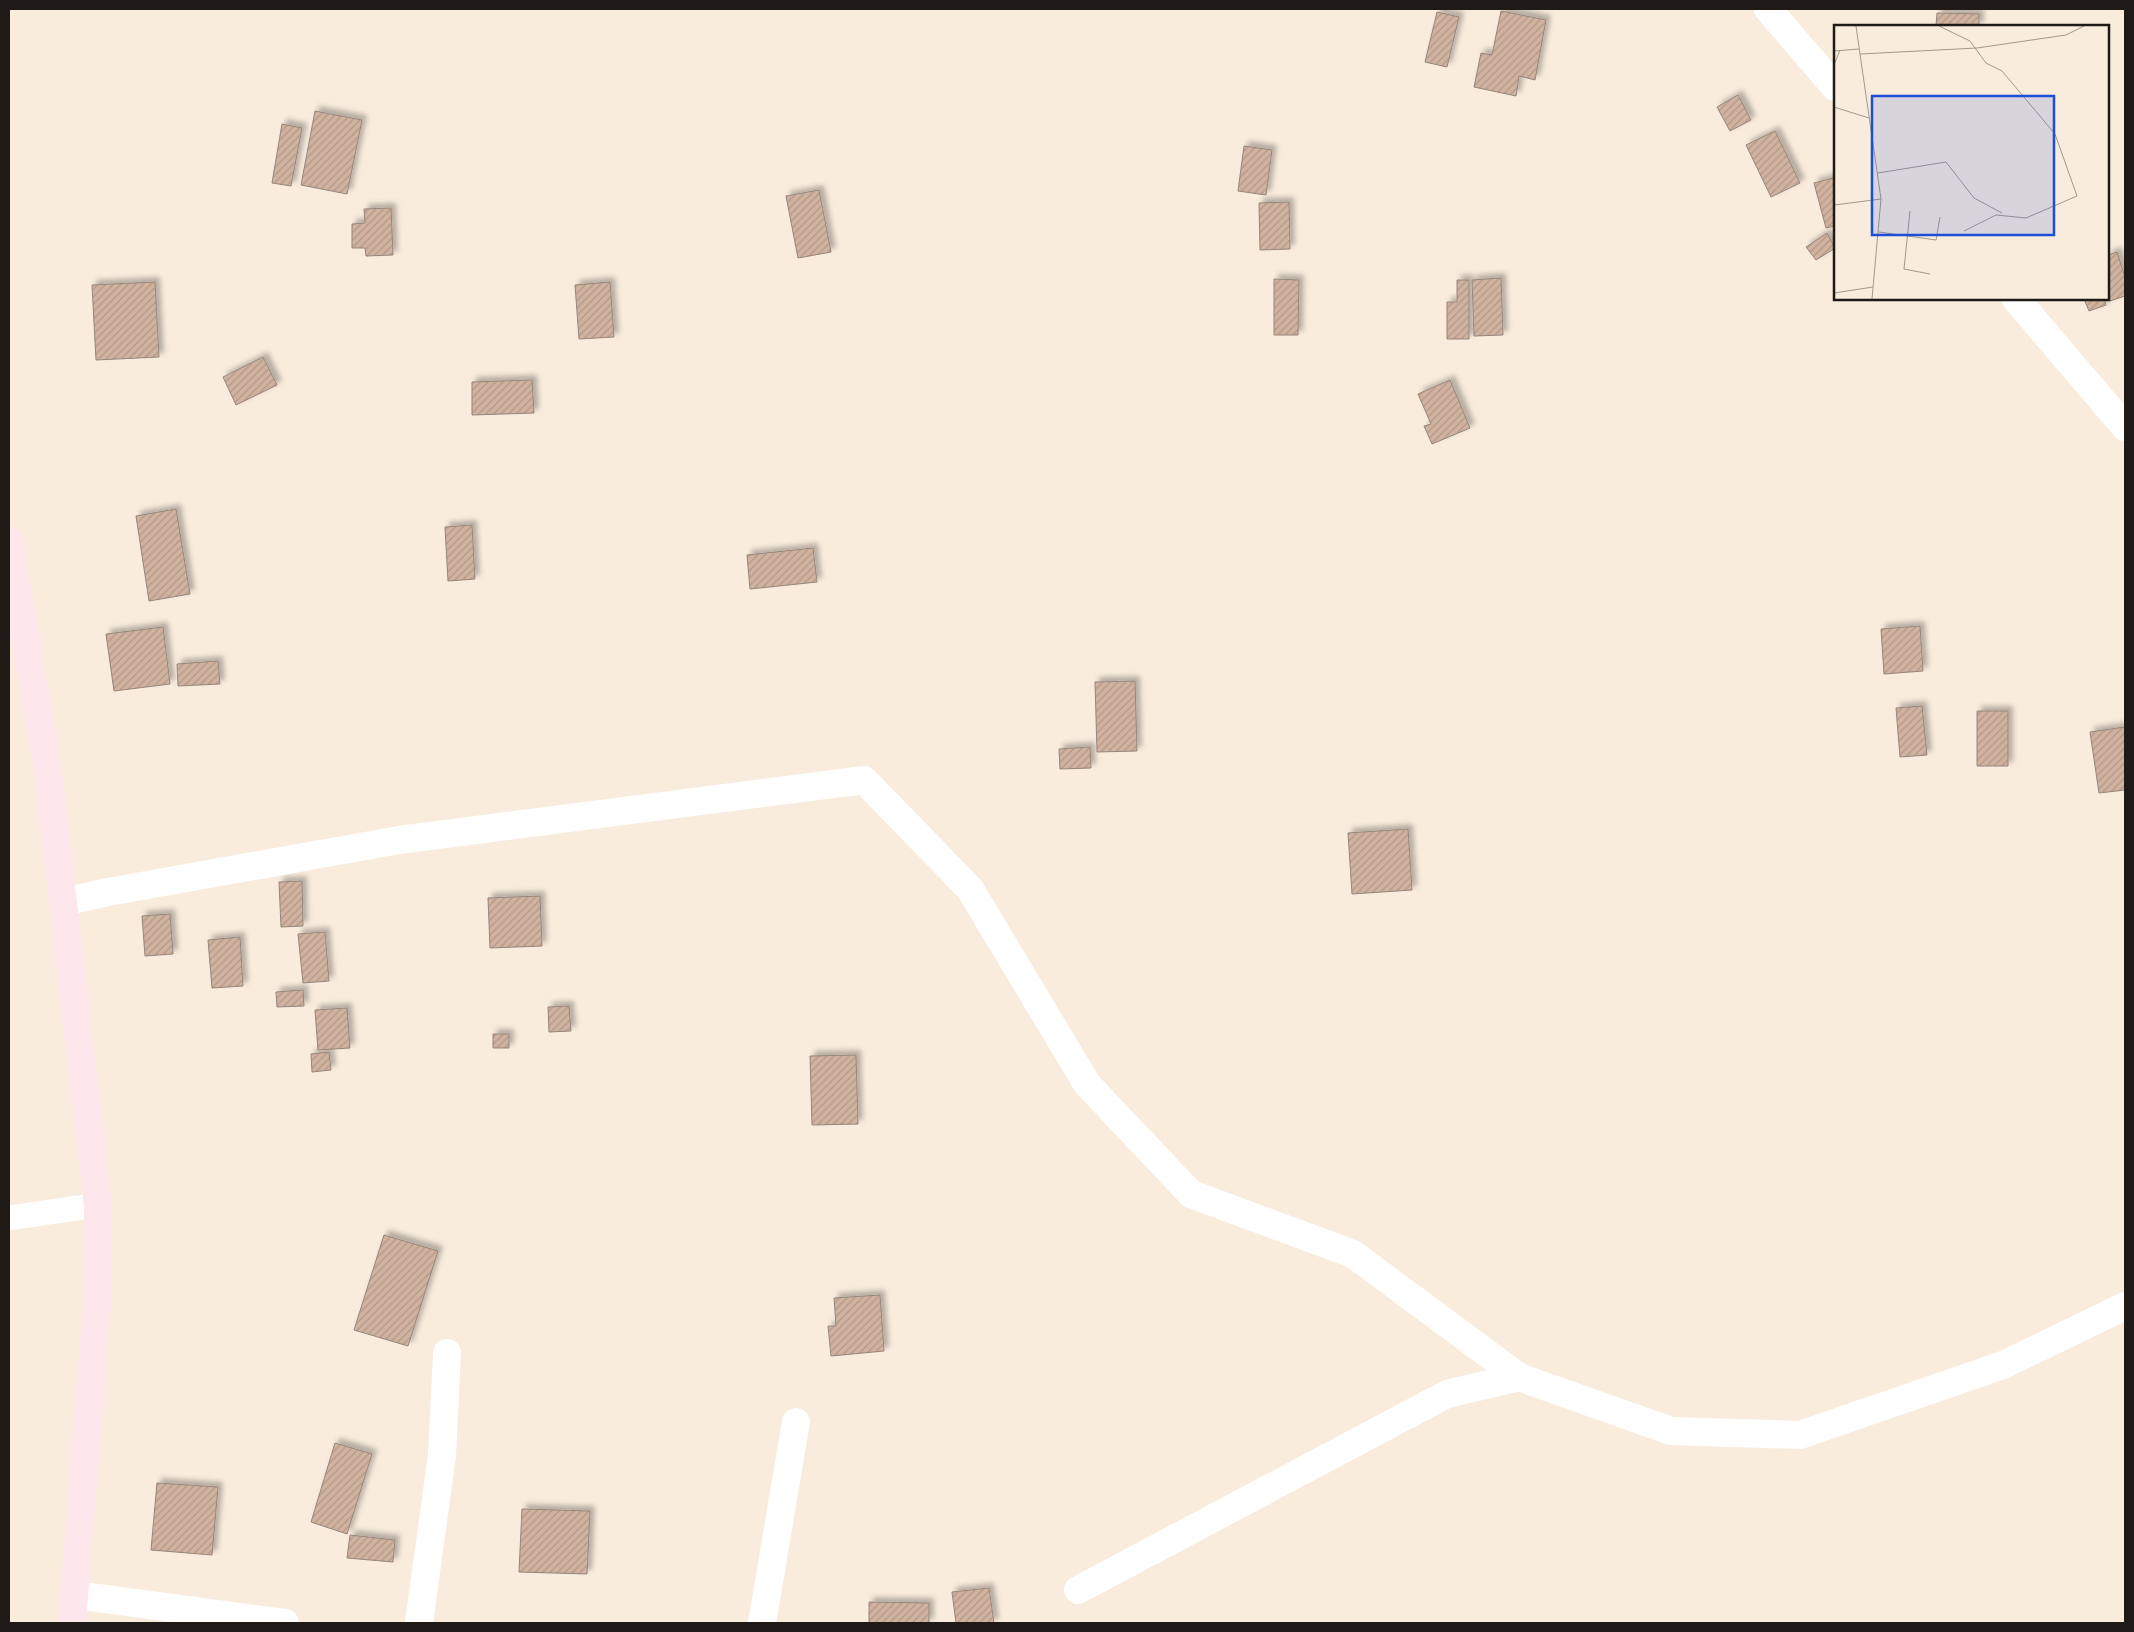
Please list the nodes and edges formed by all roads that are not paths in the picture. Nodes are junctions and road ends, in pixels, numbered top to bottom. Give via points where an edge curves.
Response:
1 (1768, 9) edge
2 (1834, 86) edge
3 (2017, 300) edge
4 (2125, 427) edge
5 (9, 541) edge
6 (63, 902) junction
7 (98, 1205) junction
8 (9, 1218) edge
9 (2125, 1306) edge
10 (447, 1353) dead end
11 (1519, 1377) junction
12 (796, 1422) dead end
13 (1078, 1590) dead end
14 (75, 1595) junction
15 (72, 1623) edge
16 (285, 1623) edge
17 (419, 1623) edge
18 (762, 1623) edge

1 - 2 street
3 - 4 street
5 - 6 street via 47,765
6 - 7 street
6 - 11 street via 398,840 864,780 970,889 1087,1084 1191,1194 1353,1254
7 - 8 lane
7 - 14 street via 98,1290
9 - 11 street via 2003,1365 1800,1435 1671,1431
10 - 17 street via 442,1455
11 - 13 street via 1447,1394
12 - 18 street
14 - 15 street
14 - 16 street

